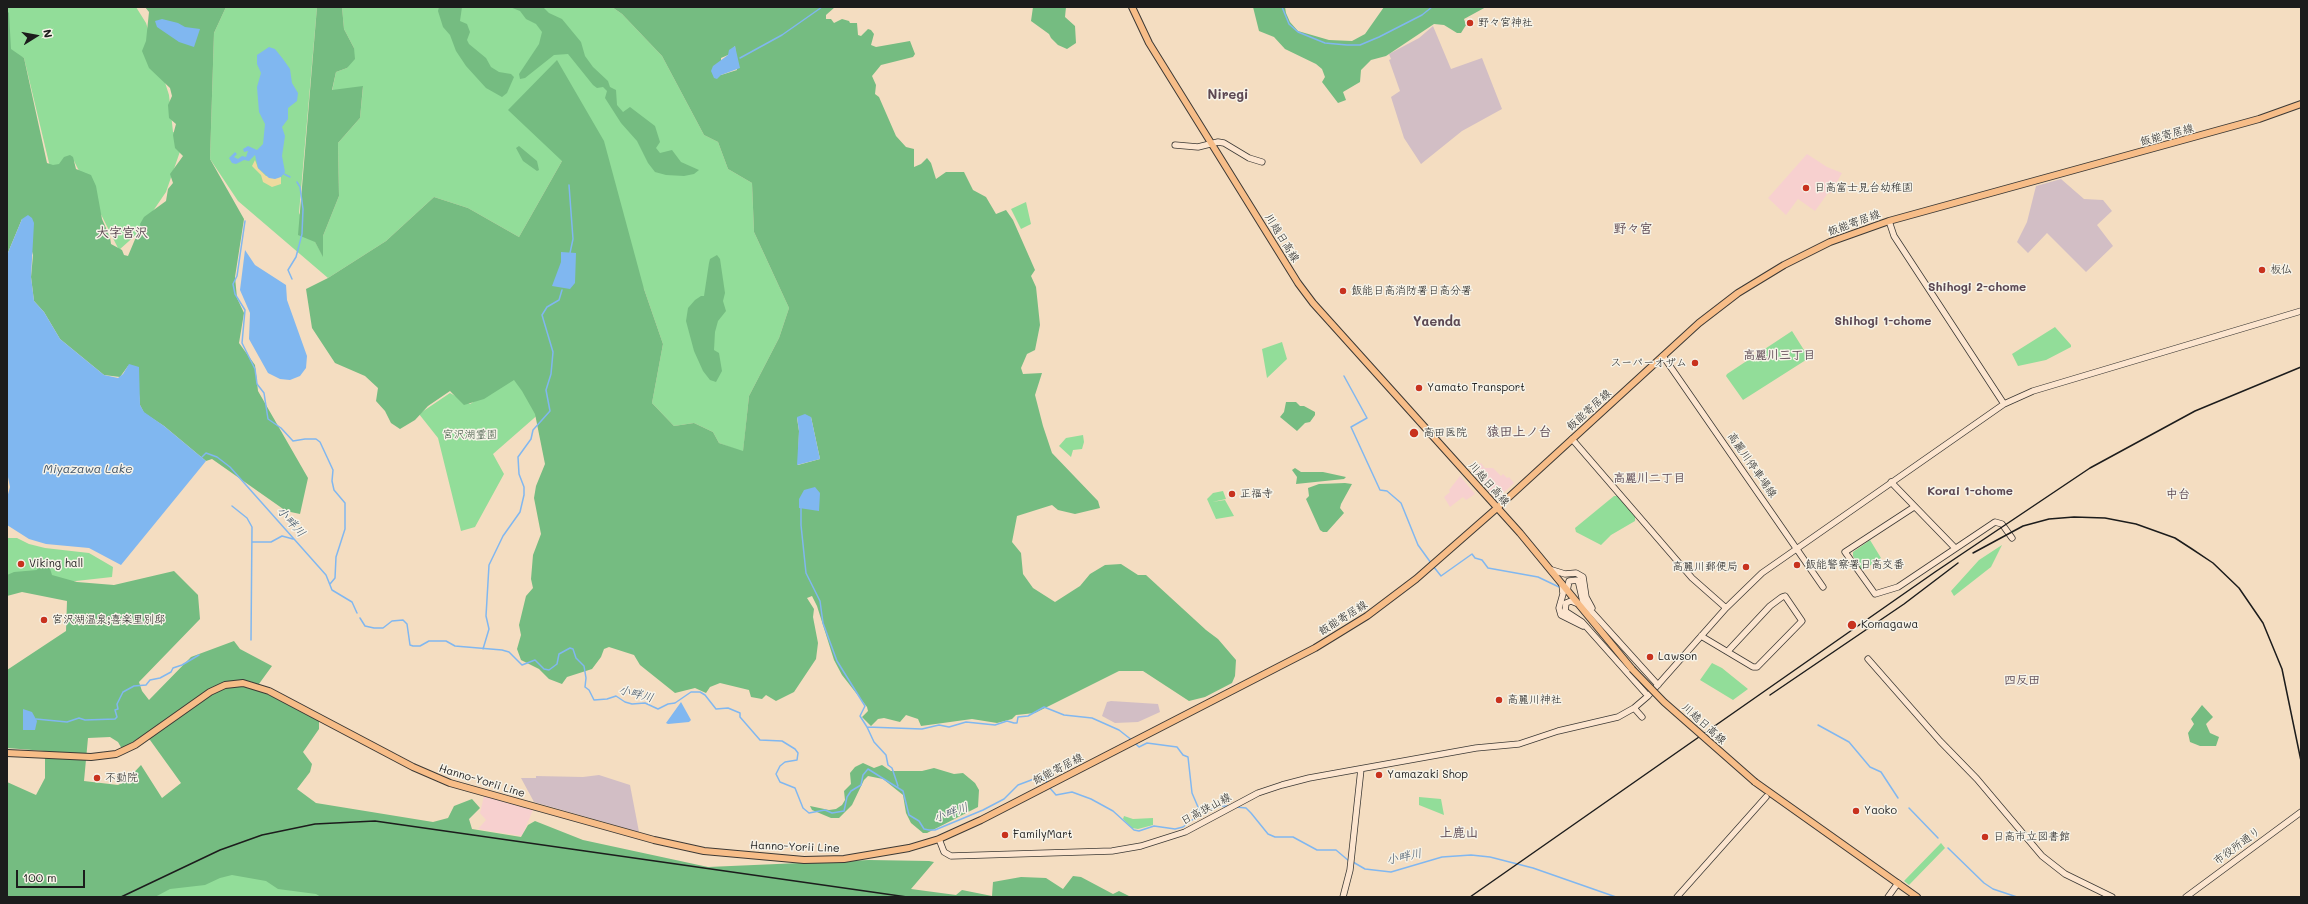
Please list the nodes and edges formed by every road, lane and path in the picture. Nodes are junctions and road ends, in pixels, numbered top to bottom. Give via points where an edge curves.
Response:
1 (1132, 7) edge
2 (2301, 104) edge
3 (1211, 143) junction
4 (1175, 145) dead end
5 (1262, 162) dead end
6 (1889, 221) junction
7 (2301, 311) edge
8 (1663, 356) junction
9 (2004, 404) junction
10 (1572, 438) junction
11 (1891, 482) junction
12 (1914, 507) junction
13 (1497, 508) junction
14 (2012, 538) dead end
15 (1797, 547) junction
16 (1955, 548) junction
17 (1552, 570) junction
18 (1562, 584) junction
19 (1823, 587) dead end
20 (1567, 591) junction
21 (1576, 603) junction
22 (1726, 608) junction
23 (1589, 629) junction
24 (1608, 631) junction
25 (1701, 636) junction
26 (1728, 651) junction
27 (1868, 659) dead end
28 (1658, 686) junction
29 (1648, 696) junction
30 (1634, 708) junction
31 (1642, 717) dead end
32 (7, 753) edge
33 (1361, 769) junction
34 (1766, 797) dead end
35 (2301, 812) edge
36 (939, 839) junction
37 (1898, 883) junction
38 (1343, 897) edge
39 (1677, 897) edge
40 (1888, 897) edge
41 (1917, 897) edge
42 (2112, 897) edge
43 (2186, 897) edge

1 - 3 main road, 川越日高線 via 1144,36
2 - 6 main road, 飯能寄居線 via 2252,122
3 - 4 street via 1198,147
3 - 5 street via 1224,143 1249,158
3 - 13 main road, 川越日高線 via 1313,303
6 - 8 main road, 飯能寄居線 via 1830,242 1764,277 1710,315
6 - 9 street via 1894,236
7 - 9 street, 日高狭山線 via 2033,391
8 - 10 main road, 飯能寄居線
8 - 15 street, 高麗川停車場線
9 - 11 street, 日高狭山線
10 - 13 main road, 飯能寄居線
10 - 22 street via 1692,578
11 - 12 street
11 - 15 street, 日高狭山線
12 - 16 street
12 - 16 street via 1845,552 1874,593 1877,595 1894,589
13 - 17 main road, 川越日高線
13 - 36 main road, 飯能寄居線 via 1416,579 1351,626 1283,664 981,820
14 - 16 street via 1998,522
15 - 19 street, 高麗川停車場線
15 - 22 street, 日高狭山線 via 1762,573
17 - 18 main road, 川越日高線
17 - 24 street via 1565,574 1576,573 1583,578 1587,601
18 - 20 main road, 川越日高線
18 - 23 street via 1563,594 1559,608 1561,615
20 - 21 main road, 川越日高線
20 - 24 street via 1569,580 1578,580 1583,602
21 - 23 street via 1566,603 1565,611
21 - 37 main road, 川越日高線, bridge via 1632,669 1670,707 1755,782
22 - 25 street, 日高狭山線
23 - 29 street
24 - 28 street
25 - 26 street
25 - 28 street, 日高狭山線
26 - 26 street via 1770,606 1782,597 1785,596 1802,621 1757,667
27 - 42 street via 1977,779 2042,856 2065,874
28 - 29 street, 日高狭山線
29 - 30 street, 日高狭山線
30 - 31 street
30 - 33 street, 日高狭山線 via 1607,721 1558,731 1530,742 1476,748
32 - 36 main road, Hanno-Yorii Line via 91,758 116,754 135,745 210,692 225,685 243,683 269,691 413,767 450,783 654,840 704,850 804,860 866,856
33 - 36 street, 日高狭山線 via 1282,785 1236,804 1185,832 1112,851 951,856 944,852
33 - 38 street via 1351,861
34 - 39 street
35 - 43 street, 市役所通り
37 - 40 street
37 - 41 main road, 川越日高線

